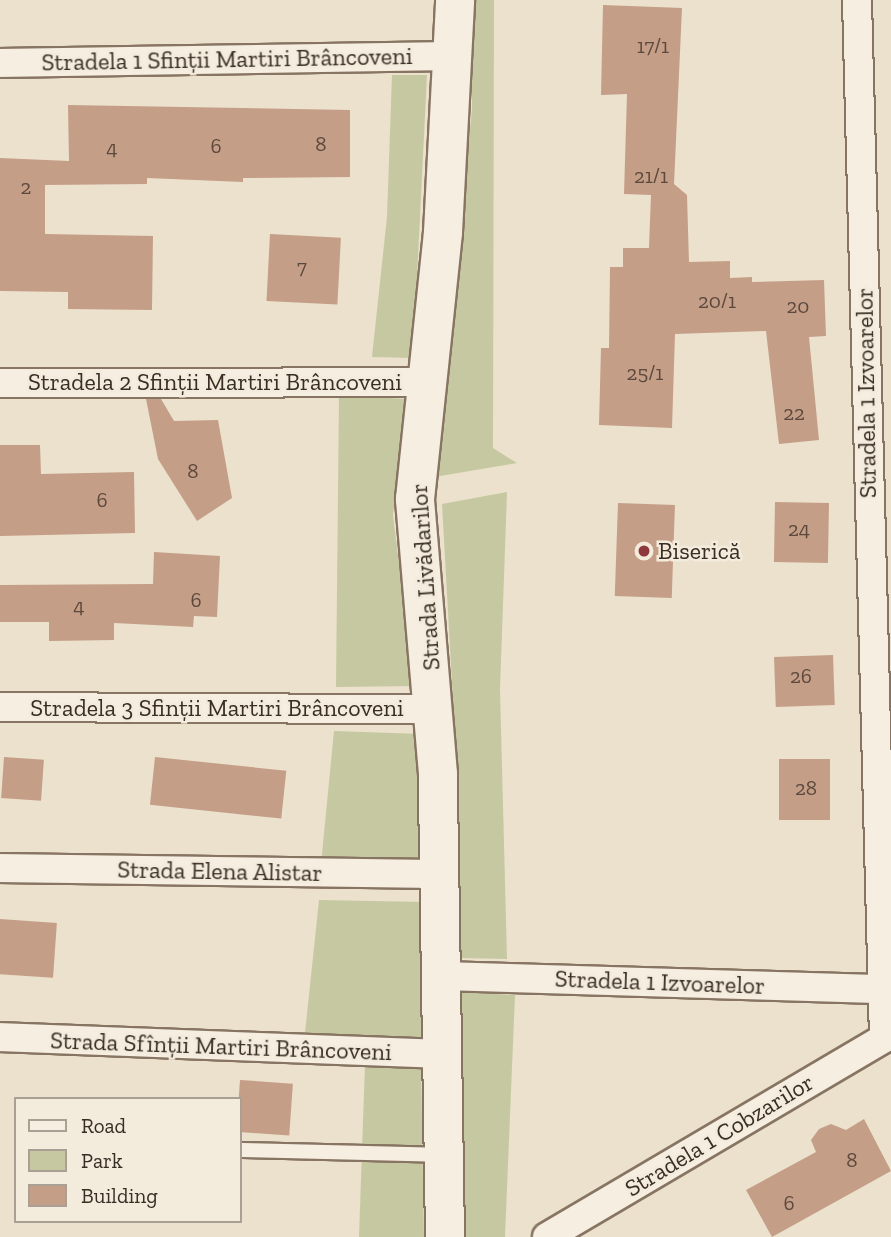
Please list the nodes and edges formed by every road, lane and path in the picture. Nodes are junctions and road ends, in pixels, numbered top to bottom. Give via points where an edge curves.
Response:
1 (455, 0) edge
2 (857, 0) edge
3 (454, 56) junction
4 (0, 63) edge
5 (430, 382) junction
6 (0, 383) edge
7 (0, 706) edge
8 (435, 709) junction
9 (883, 780) edge
10 (0, 868) edge
11 (439, 874) junction
12 (440, 976) junction
13 (879, 989) junction
14 (887, 1036) edge
15 (0, 1037) edge
16 (442, 1054) junction
17 (242, 1150) edge
18 (444, 1155) junction
19 (445, 1237) edge
20 (547, 1237) edge

1 - 3 street, Strada Livădarilor
2 - 9 street, Stradela 1 Izvoarelor
3 - 4 street, Stradela 1 Sfinții Martiri Brâncoveni
3 - 5 street, Strada Livădarilor
5 - 6 street, Stradela 2 Sfinții Martiri Brâncoveni
5 - 8 street, Strada Livădarilor via 415,499
7 - 8 street, Stradela 3 Sfinții Martiri Brâncoveni
8 - 11 street, Strada Livădarilor
9 - 13 street, Stradela 1 Izvoarelor
10 - 11 street, Strada Elena Alistar
11 - 12 street, Strada Livădarilor
12 - 13 street, Stradela 1 Izvoarelor
12 - 16 street, Strada Livădarilor
13 - 14 street, Stradela 1 Izvoarelor
14 - 20 street, Stradela 1 Cobzarilor
15 - 16 street, Strada Sfînții Martiri Brâncoveni
16 - 18 street, Strada Livădarilor
17 - 18 lane
18 - 19 street, Strada Livădarilor

